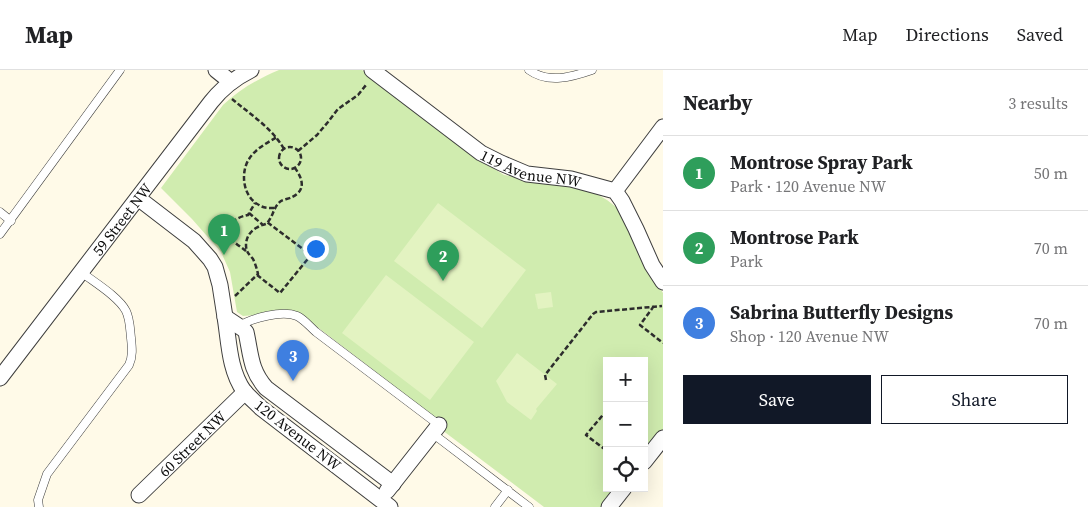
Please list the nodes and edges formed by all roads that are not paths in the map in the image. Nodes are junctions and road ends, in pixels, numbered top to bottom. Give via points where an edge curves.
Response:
1 (120, 70) edge
2 (216, 70) edge
3 (251, 70) edge
4 (372, 70) edge
5 (529, 70) edge
6 (592, 70) edge
7 (226, 86) junction
8 (663, 127) edge
9 (614, 191) junction
10 (138, 198) junction
11 (0, 212) edge
12 (11, 221) junction
13 (0, 234) edge
14 (81, 272) junction
15 (663, 282) edge
16 (225, 317) junction
17 (239, 326) junction
18 (0, 378) edge
19 (245, 392) junction
20 (436, 429) junction
21 (663, 438) edge
22 (648, 457) edge
23 (393, 484) junction
24 (508, 490) junction
25 (621, 492) edge
26 (139, 495) dead end
27 (382, 505) edge
28 (39, 507) edge
29 (495, 507) edge
30 (529, 507) edge
31 (609, 507) edge

1 - 12 lane
2 - 7 street
3 - 7 street, 59 Street NW
4 - 9 street, 119 Avenue NW via 481,153 501,163 527,174 571,179
5 - 6 lane via 559,79
7 - 10 street, 59 Street NW
8 - 9 street
9 - 15 street
10 - 14 street, 59 Street NW
10 - 16 street, 120 Avenue NW via 202,248 215,268
11 - 12 lane
12 - 13 lane
14 - 18 street, 59 Street NW
14 - 28 lane via 126,310 132,359 47,474 38,500
16 - 17 street
16 - 19 street, 120 Avenue NW via 233,368
17 - 20 lane via 254,319 280,314 300,318
17 - 23 street, 120 Avenue NW via 246,332 252,365 266,388
19 - 26 street, 60 Street NW
19 - 27 street, 120 Avenue NW
20 - 23 street
20 - 24 lane
21 - 22 street
23 - 27 street
24 - 29 lane
24 - 30 lane
25 - 31 street

